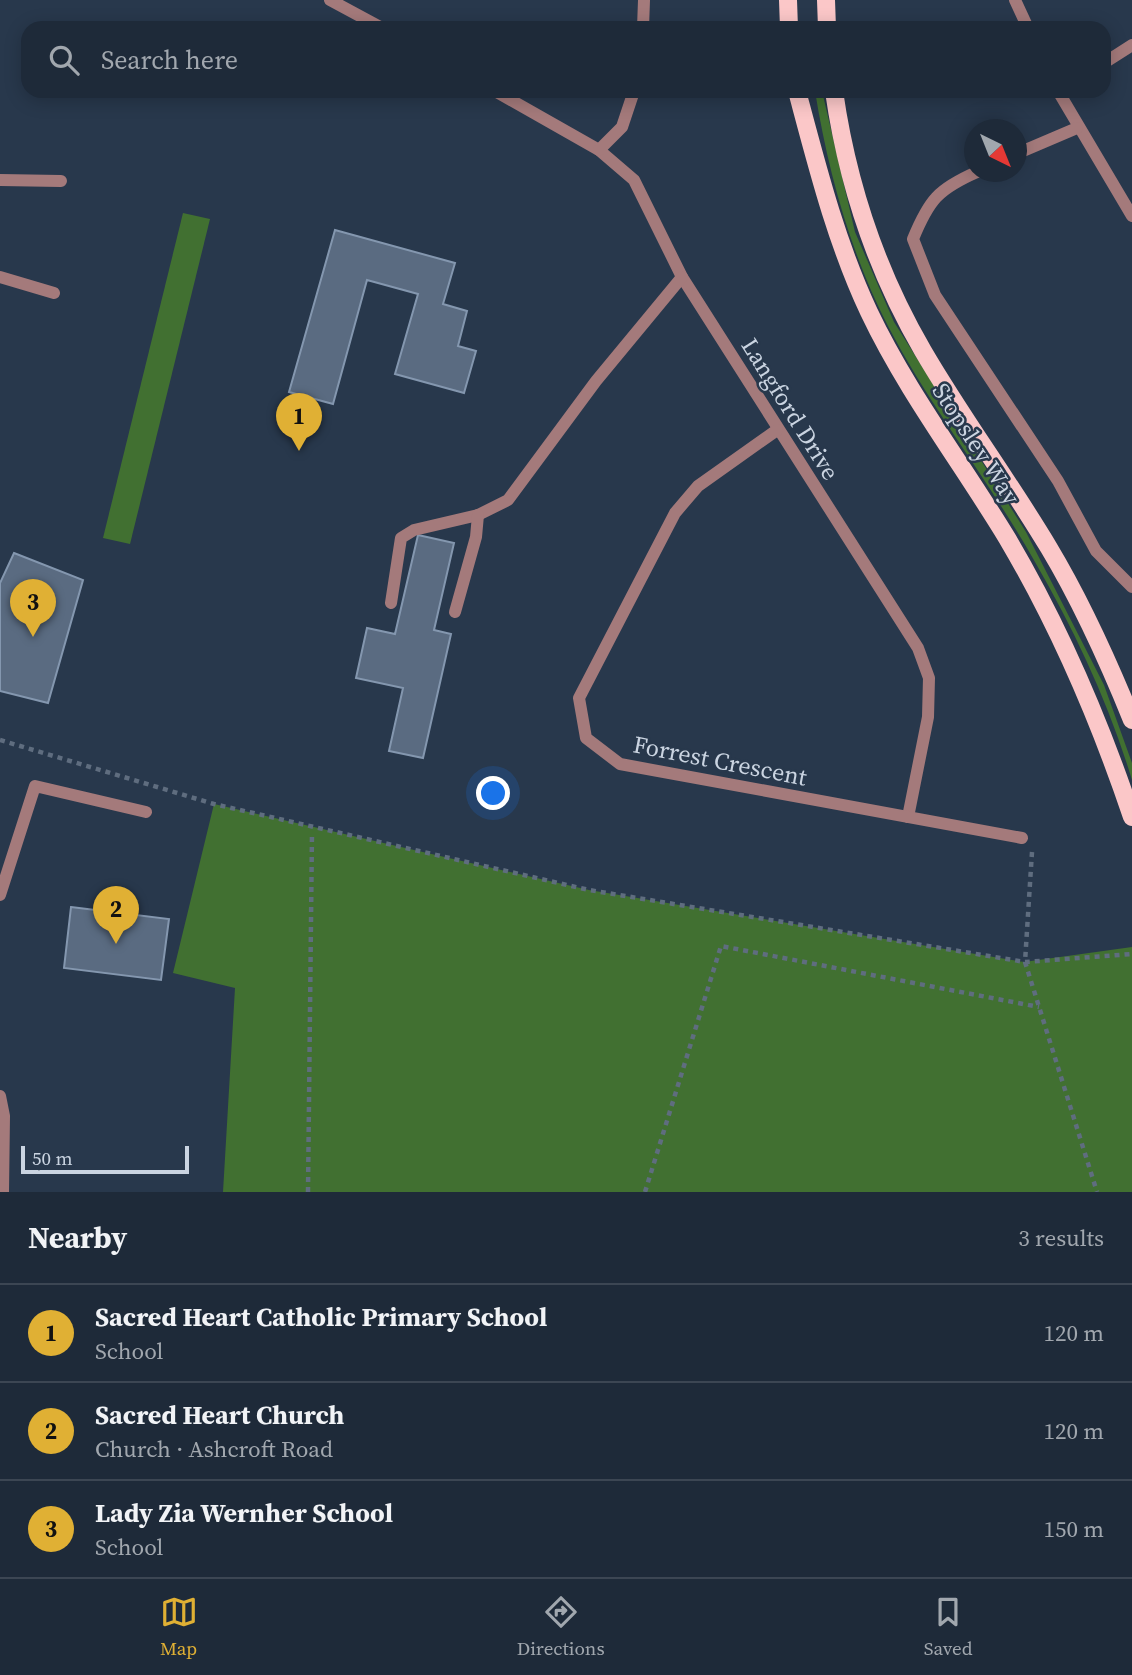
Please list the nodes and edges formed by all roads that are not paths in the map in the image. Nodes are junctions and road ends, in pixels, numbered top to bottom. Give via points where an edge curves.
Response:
1 (330, 0) edge
2 (644, 0) edge
3 (788, 0) edge
4 (826, 0) edge
5 (1012, 1) edge
6 (350, 4) edge
7 (373, 21) edge
8 (643, 21) edge
9 (789, 21) edge
10 (827, 21) edge
11 (1024, 21) edge
12 (1132, 45) edge
13 (1111, 58) edge
14 (507, 98) edge
15 (632, 98) edge
16 (799, 98) edge
17 (835, 98) edge
18 (1062, 98) edge
19 (1077, 128) junction
20 (600, 150) junction
21 (1027, 150) edge
22 (964, 178) edge
23 (0, 180) edge
24 (61, 181) dead end
25 (1132, 216) edge
26 (0, 277) edge
27 (682, 278) junction
28 (54, 293) dead end
29 (777, 430) junction
30 (478, 515) junction
31 (1132, 587) edge
32 (391, 603) dead end
33 (455, 612) dead end
34 (1132, 720) edge
35 (146, 812) dead end
36 (908, 817) junction
37 (1132, 817) edge
38 (1022, 838) road end
39 (0, 895) edge
40 (0, 1096) edge
41 (3, 1192) edge

1 - 6 street
2 - 8 street
3 - 9 main road
4 - 10 main road
5 - 11 street
6 - 7 street
12 - 13 street
14 - 20 street, Langford Drive
15 - 20 street via 622,127
16 - 37 main road, Stopsley Way via 843,251 869,313 911,389 1007,538 1060,634 1108,744
17 - 34 main road, Stopsley Way via 850,174 891,290 923,351 1050,551 1084,613
18 - 19 street
19 - 21 street
19 - 25 street
20 - 27 street, Langford Drive via 634,180
22 - 31 street, Stopsley Way via 947,185 926,206 913,239 935,295 1058,481 1096,551
23 - 24 street
26 - 28 street
27 - 29 street, Langford Drive
27 - 30 street via 508,500
29 - 36 street, Langford Drive via 918,648 929,678 928,717
29 - 36 street, Forrest Crescent via 698,486 675,513 579,698 586,738 620,764
30 - 32 street via 414,530 401,538
30 - 33 street
35 - 39 street via 35,786
36 - 38 street, Forrest Crescent
40 - 41 street

